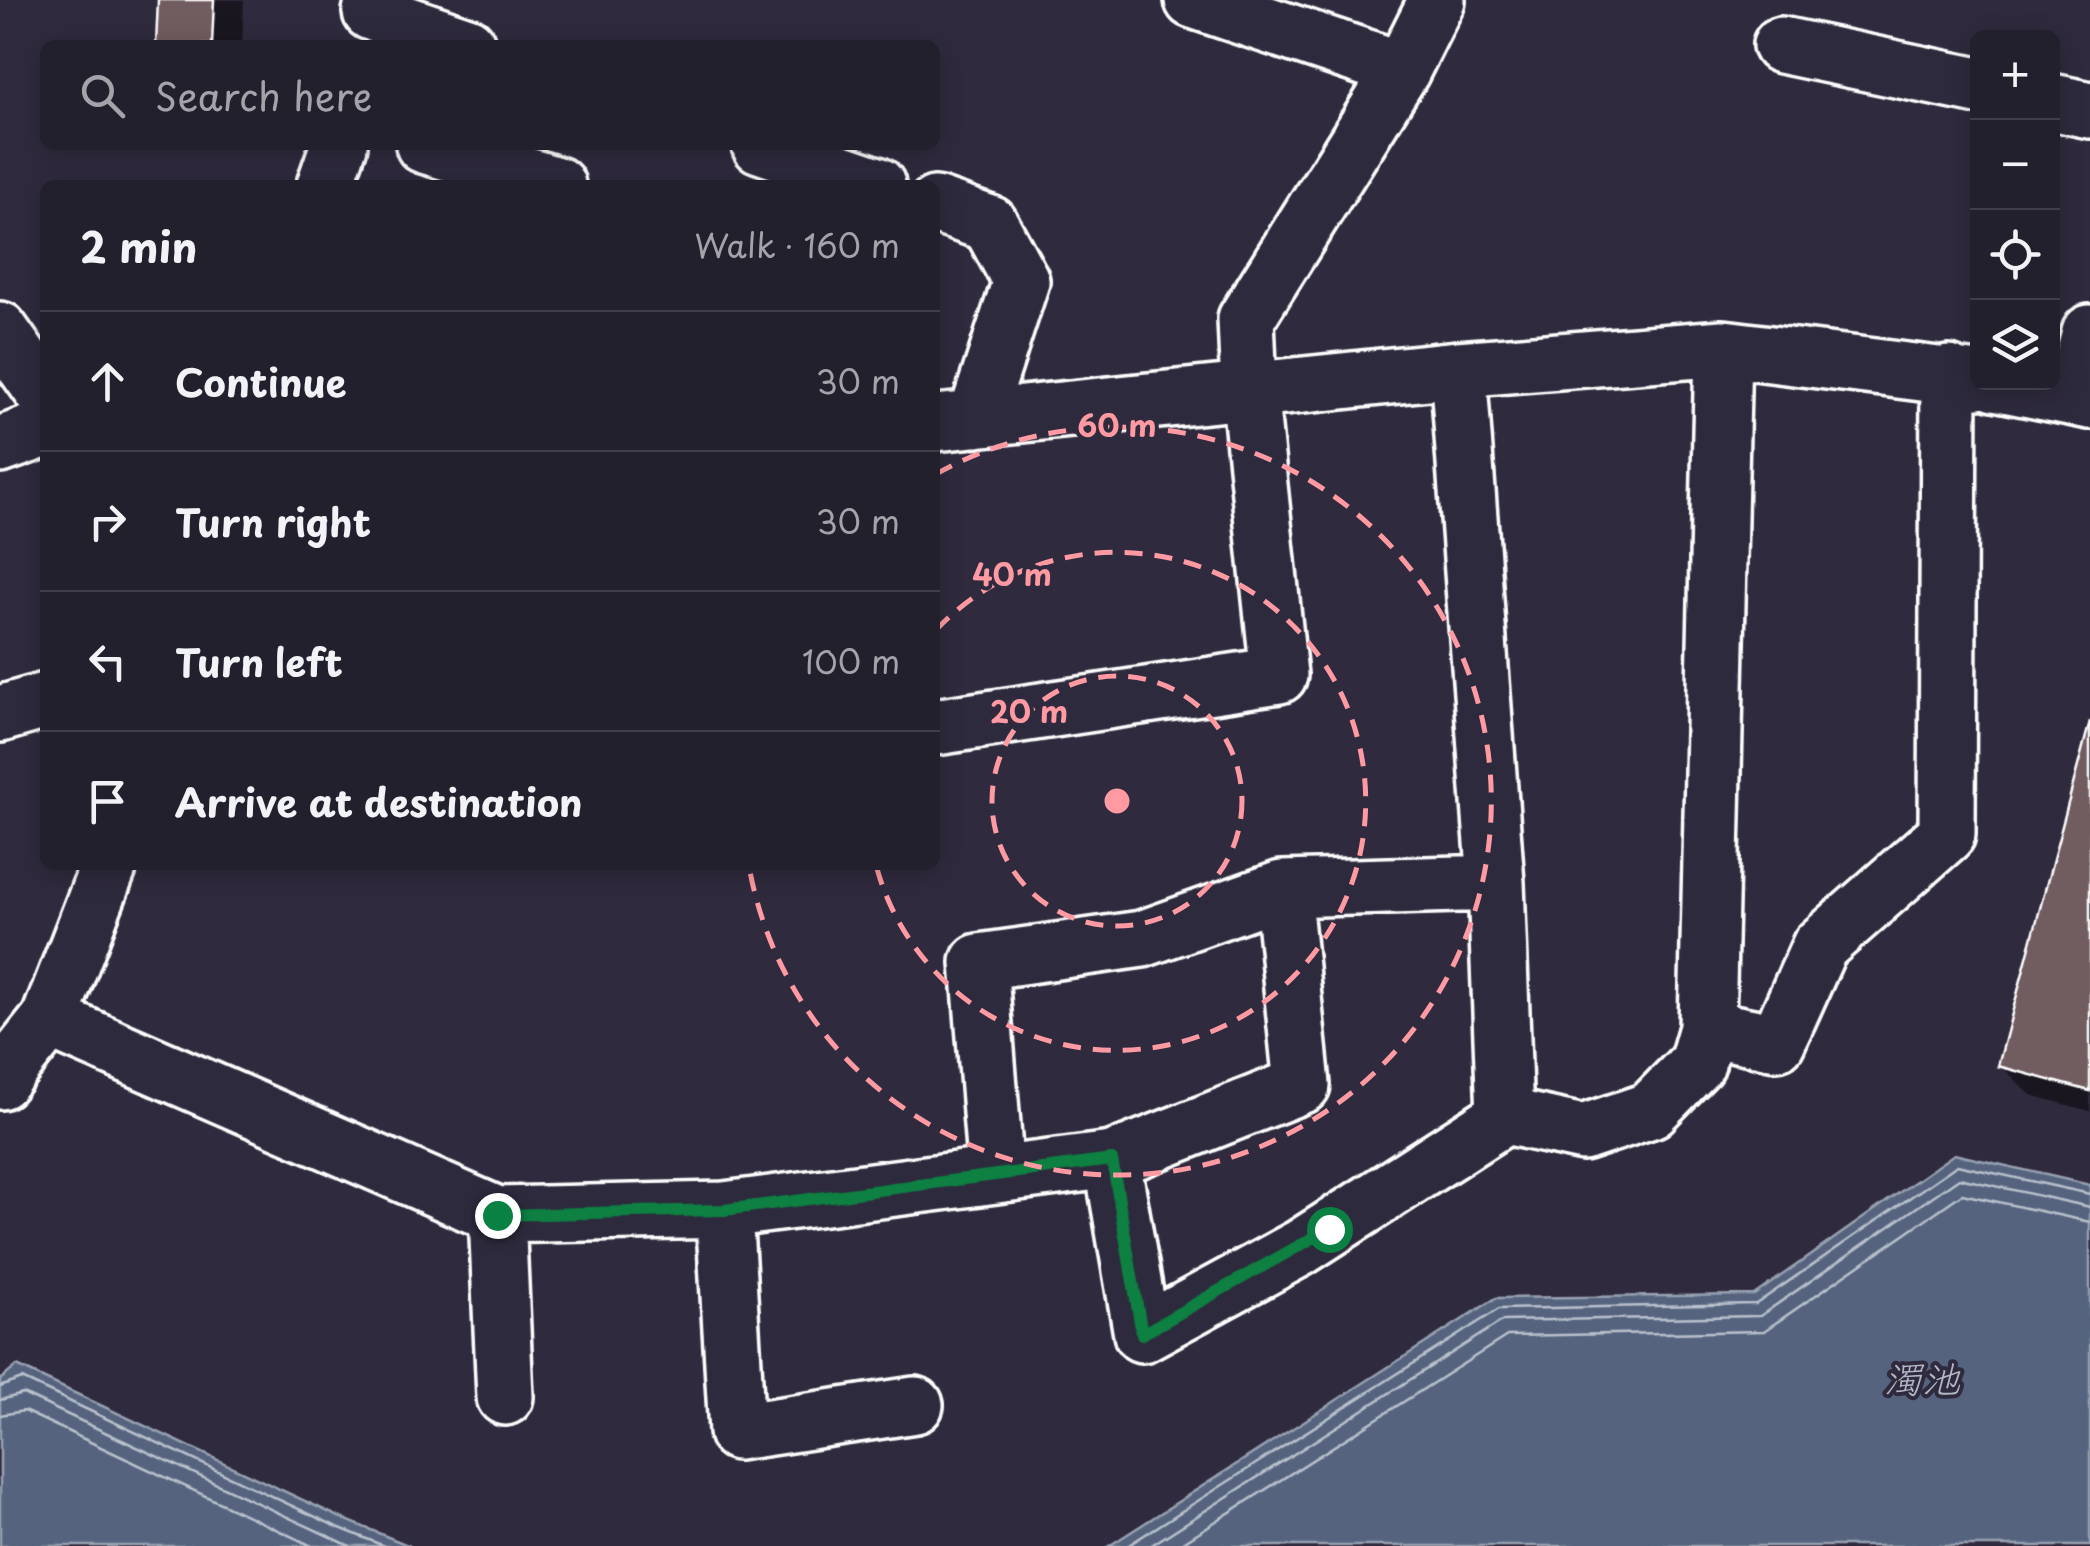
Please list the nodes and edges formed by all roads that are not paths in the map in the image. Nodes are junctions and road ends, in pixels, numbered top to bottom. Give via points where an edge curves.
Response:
1 (1193, 0) edge
2 (1437, 0) edge
3 (369, 19) edge
4 (448, 40) edge
5 (1782, 45) dead end
6 (1402, 70) junction
7 (1970, 84) edge
8 (2060, 104) edge
9 (2090, 110) edge
10 (337, 150) edge
11 (441, 150) edge
12 (774, 150) edge
13 (327, 180) edge
14 (540, 180) edge
15 (862, 180) edge
16 (940, 207) edge
17 (0, 330) edge
18 (2090, 333) edge
19 (1723, 348) junction
20 (1458, 369) junction
21 (1970, 379) edge
22 (40, 387) edge
23 (1249, 390) junction
24 (1973, 390) edge
25 (2037, 390) edge
26 (2082, 398) edge
27 (956, 421) edge
28 (40, 431) edge
29 (0, 445) edge
30 (40, 703) edge
31 (0, 714) edge
32 (940, 726) edge
33 (107, 870) edge
34 (1496, 883) junction
35 (1282, 889) junction
36 (49, 1020) junction
37 (1707, 1028) junction
38 (0, 1081) edge
39 (1505, 1116) junction
40 (1112, 1160) junction
41 (996, 1174) junction
42 (724, 1210) junction
43 (497, 1215) junction
44 (505, 1397) dead end
45 (916, 1405) dead end

1 - 6 street
2 - 6 street
3 - 4 street
5 - 7 street
6 - 23 street via 1246,319
8 - 9 street
10 - 13 street
11 - 14 street
12 - 15 street
16 - 27 street via 990,224 1022,281
17 - 22 street
18 - 26 street
19 - 20 street
19 - 21 street
19 - 37 street
20 - 23 street
20 - 34 street
23 - 27 street
23 - 32 street via 1278,676
24 - 37 street via 1947,834 1820,946 1776,1042
25 - 26 street
28 - 29 street
30 - 31 street
33 - 36 street
34 - 35 street
34 - 39 street
35 - 40 street via 1302,1085
35 - 41 street via 1142,939 979,962
36 - 38 street
36 - 43 street
37 - 39 street via 1697,1063 1651,1110 1583,1133
39 - 40 street via 1300,1248 1142,1334
40 - 41 street
41 - 42 street
42 - 43 street
42 - 45 street via 737,1432
43 - 44 street

